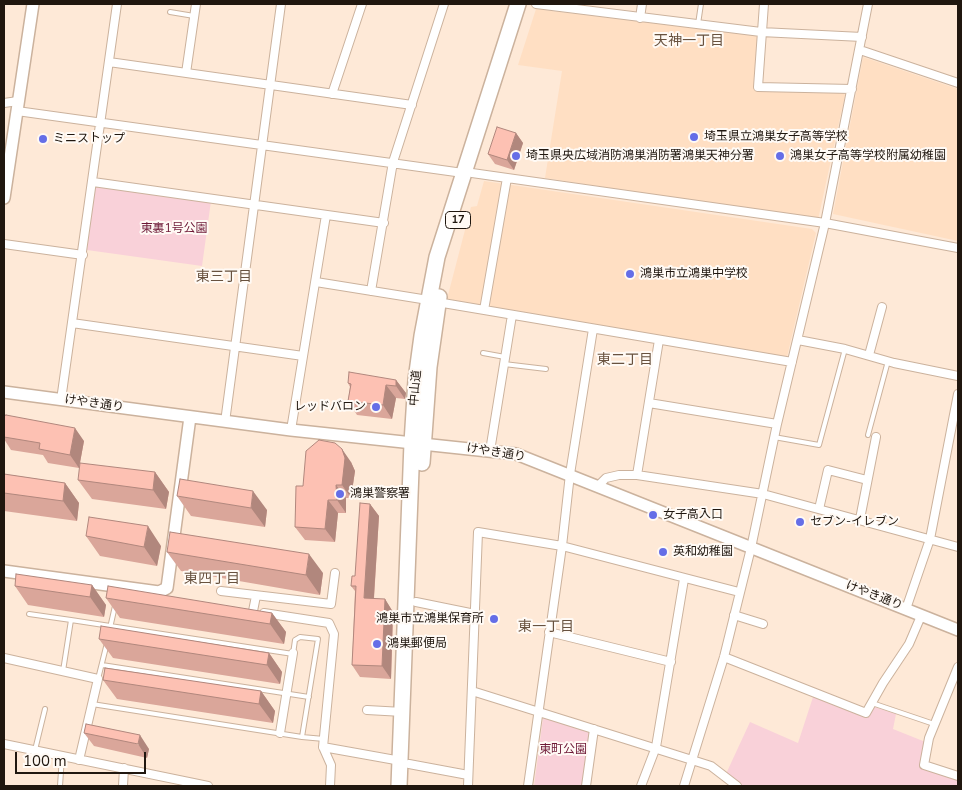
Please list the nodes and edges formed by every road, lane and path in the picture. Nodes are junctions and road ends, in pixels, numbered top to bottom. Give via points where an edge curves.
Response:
1 (33, 4) edge
2 (117, 4) edge
3 (196, 4) edge
4 (281, 4) edge
5 (362, 4) edge
6 (444, 4) edge
7 (518, 4) edge
8 (528, 4) edge
9 (536, 4) edge
10 (642, 4) edge
11 (701, 4) edge
12 (764, 4) edge
13 (868, 4) edge
14 (590, 8) edge
15 (170, 12) dead end
16 (194, 16) junction
17 (640, 18) junction
18 (698, 24) junction
19 (761, 32) junction
20 (862, 38) junction
21 (860, 50) junction
22 (109, 62) junction
23 (186, 73) junction
24 (958, 83) edge
25 (270, 86) junction
26 (852, 89) junction
27 (332, 94) junction
28 (4, 102) edge
29 (412, 104) junction
30 (17, 106) junction
31 (101, 122) junction
32 (262, 144) junction
33 (393, 162) junction
34 (468, 173) junction
35 (6, 174) edge
36 (507, 178) junction
37 (93, 182) junction
38 (4, 198) edge
39 (253, 206) junction
40 (326, 216) junction
41 (384, 223) junction
42 (826, 223) junction
43 (4, 244) edge
44 (958, 248) edge
45 (83, 255) junction
46 (316, 282) junction
47 (371, 291) junction
48 (433, 301) junction
49 (882, 307) dead end
50 (484, 310) junction
51 (512, 315) junction
52 (72, 323) junction
53 (593, 329) junction
54 (659, 340) junction
55 (798, 340) junction
56 (235, 347) junction
57 (844, 349) junction
58 (483, 353) dead end
59 (869, 355) junction
60 (303, 356) junction
61 (505, 360) junction
62 (888, 361) junction
63 (792, 362) junction
64 (546, 370) dead end
65 (958, 376) edge
66 (4, 392) edge
67 (958, 394) edge
68 (61, 400) junction
69 (649, 404) junction
70 (190, 417) junction
71 (225, 422) junction
72 (777, 424) junction
73 (291, 430) junction
74 (872, 436) joint
75 (774, 437) junction
76 (418, 444) junction
77 (490, 450) junction
78 (570, 474) junction
79 (637, 476) junction
80 (868, 480) junction
81 (598, 486) junction
82 (763, 494) junction
83 (819, 509) junction
84 (860, 519) junction
85 (930, 539) junction
86 (562, 546) junction
87 (958, 547) edge
88 (751, 548) junction
89 (4, 571) edge
90 (334, 573) dead end
91 (684, 580) junction
92 (221, 591) dead end
93 (739, 592) junction
94 (256, 596) junction
95 (116, 599) edge
96 (416, 602) junction
97 (906, 609) junction
98 (244, 610) edge
99 (253, 611) junction
100 (29, 614) dead end
101 (475, 614) junction
102 (734, 615) junction
103 (921, 616) junction
104 (71, 620) junction
105 (763, 624) dead end
106 (110, 626) junction
107 (958, 630) edge
108 (548, 632) junction
109 (293, 653) junction
110 (724, 657) junction
111 (4, 658) edge
112 (671, 662) junction
113 (102, 665) junction
114 (958, 667) edge
115 (63, 671) junction
116 (98, 679) junction
117 (472, 691) junction
118 (286, 694) junction
119 (309, 697) junction
120 (872, 703) junction
121 (92, 704) junction
122 (45, 709) dead end
123 (367, 710) dead end
124 (402, 712) junction
125 (538, 712) junction
126 (934, 724) junction
127 (594, 729) junction
128 (280, 733) junction
129 (302, 737) junction
130 (324, 743) junction
131 (4, 744) edge
132 (656, 747) junction
133 (34, 750) junction
134 (62, 756) junction
135 (79, 760) junction
136 (692, 760) junction
137 (405, 763) junction
138 (124, 768) junction
139 (468, 775) junction
140 (958, 776) edge
141 (187, 784) edge
142 (60, 786) edge
143 (123, 786) edge
144 (208, 786) edge
145 (330, 786) edge
146 (399, 786) edge
147 (408, 786) edge
148 (468, 786) edge
149 (528, 786) edge
150 (586, 786) edge
151 (641, 786) edge
152 (684, 786) edge
153 (737, 786) edge

1 - 30 street
2 - 22 street
3 - 16 street
4 - 25 street
5 - 27 street
6 - 29 street
7 - 34 highway, 中山道 / 17
8 - 34 highway, 中山道 / 17
9 - 14 street
10 - 17 street
11 - 18 lane
12 - 19 street
13 - 20 street
14 - 17 street
15 - 16 lane
16 - 23 street
17 - 18 street
18 - 19 street
19 - 20 street
19 - 26 street via 758,87
20 - 21 street
21 - 24 street
21 - 26 street
22 - 23 street
22 - 31 street
23 - 25 street
25 - 27 street
25 - 32 street
26 - 42 street
27 - 29 street
28 - 30 street
29 - 33 street
30 - 31 street
30 - 35 street
31 - 32 street
31 - 37 street
32 - 33 street
32 - 39 street
33 - 34 street
33 - 41 street
34 - 36 street
34 - 48 highway, 中山道 / 17
35 - 38 street
36 - 42 street
36 - 50 street
37 - 39 street
37 - 45 street
39 - 40 street
39 - 56 street
40 - 41 street
40 - 46 street
41 - 47 street
42 - 44 street
42 - 55 street
43 - 45 street
45 - 52 street
46 - 47 street
46 - 60 street
47 - 48 street
48 - 50 street
48 - 76 highway, 中山道 / 17 via 416,380
49 - 59 street
50 - 51 street
51 - 53 street
51 - 61 street
52 - 56 street
52 - 68 street
53 - 54 street
53 - 78 street
54 - 63 street
54 - 69 street
55 - 57 street
55 - 63 street
56 - 60 street
56 - 71 street
57 - 59 street
57 - 75 lane via 819,445
58 - 61 lane
59 - 62 street
60 - 73 street
61 - 64 lane
61 - 77 street
62 - 65 street
62 - 74 lane
63 - 72 street
66 - 68 street, けやき通り
67 - 85 street
68 - 70 street, けやき通り
69 - 72 street
69 - 79 street
70 - 71 street, けやき通り
70 - 89 street via 167,595
71 - 73 street, けやき通り
72 - 75 street
73 - 76 street, けやき通り
74 - 80 street
75 - 82 street
76 - 77 street, けやき通り
76 - 96 highway, 中山道 / 17
76 - 124 highway, 中山道 / 17
77 - 78 street, けやき通り via 516,454
78 - 81 street, けやき通り
78 - 86 street
79 - 81 street via 620,474 606,478
79 - 82 street
80 - 83 street via 828,470
80 - 84 street
81 - 88 street, けやき通り
82 - 83 street
82 - 88 street
83 - 84 street
84 - 85 street
85 - 87 street
85 - 97 street
86 - 91 street
86 - 101 street via 478,532
86 - 108 street
88 - 93 street
88 - 97 street, けやき通り
90 - 94 street via 331,604
91 - 93 street
91 - 112 street
92 - 94 street
93 - 102 street
94 - 99 street
95 - 106 lane
96 - 101 street
96 - 137 highway, 中山道 / 17
97 - 103 street, けやき通り
98 - 99 street
99 - 130 street via 329,623 334,634
100 - 104 lane
101 - 117 street
102 - 105 street
102 - 110 street
103 - 107 street, けやき通り
103 - 120 street via 909,644
104 - 106 lane
104 - 115 lane
106 - 109 lane
106 - 113 lane
108 - 112 street
108 - 125 street
109 - 118 street
109 - 119 lane via 295,640 300,637 318,639
110 - 120 street via 866,713
110 - 136 street
111 - 115 street
112 - 132 street
113 - 116 lane
113 - 118 lane
114 - 126 street
115 - 116 street
116 - 121 street
117 - 125 street
117 - 139 street
118 - 119 lane
118 - 128 street
119 - 129 lane
120 - 126 lane
121 - 128 lane
121 - 135 street
122 - 133 lane
123 - 124 street
124 - 137 highway, 中山道 / 17
125 - 127 street
125 - 149 street
126 - 140 street via 924,765
127 - 132 street
127 - 150 street
128 - 129 lane
129 - 130 lane
130 - 137 street
130 - 145 street via 331,765
131 - 133 street
132 - 136 street
132 - 151 street
133 - 134 street
134 - 135 street
134 - 142 lane
135 - 138 street
136 - 152 street
136 - 153 street via 711,766
137 - 139 street
137 - 146 highway, 中山道 / 17
137 - 147 highway, 中山道 / 17
138 - 141 street
138 - 143 street
139 - 148 street
141 - 144 street

